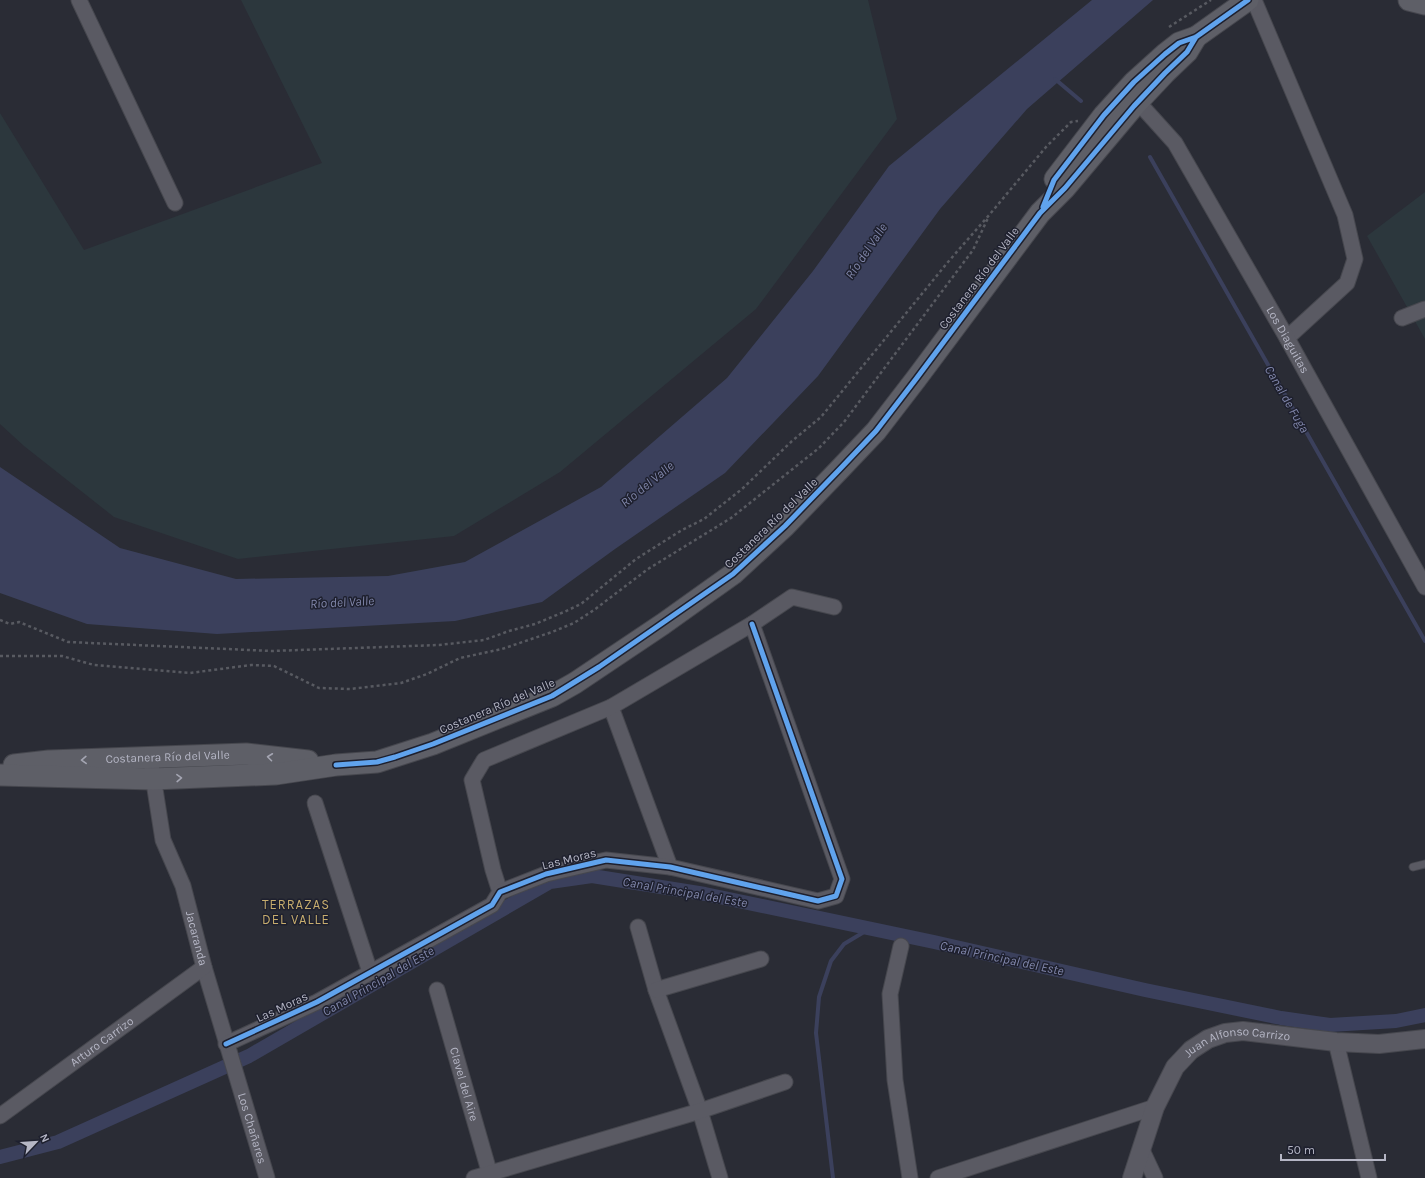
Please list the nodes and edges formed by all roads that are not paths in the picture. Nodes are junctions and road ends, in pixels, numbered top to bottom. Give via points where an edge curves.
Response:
1 (79, 0) edge
2 (1248, 0) edge
3 (1254, 0) edge
4 (1196, 37) junction
5 (1138, 102) junction
6 (175, 203) dead end
7 (1040, 213) junction
8 (1425, 309) edge
9 (1402, 318) dead end
10 (1287, 338) junction
11 (1425, 587) edge
12 (834, 608) dead end
13 (752, 624) junction
14 (611, 707) junction
15 (150, 758) junction
16 (336, 765) junction
17 (0, 767) edge
18 (0, 775) edge
19 (154, 789) junction
20 (315, 803) dead end
21 (1425, 864) edge
22 (670, 867) junction
23 (1414, 867) dead end
24 (500, 892) junction
25 (638, 927) dead end
26 (901, 946) dead end
27 (761, 959) dead end
28 (204, 967) junction
29 (370, 972) junction
30 (437, 990) dead end
31 (656, 990) junction
32 (1425, 1039) edge
33 (1336, 1042) junction
34 (227, 1047) junction
35 (237, 1078) joint
36 (785, 1082) dead end
37 (1155, 1107) junction
38 (700, 1111) junction
39 (0, 1116) edge
40 (1141, 1148) junction
41 (490, 1176) edge
42 (267, 1178) edge
43 (474, 1178) edge
44 (720, 1178) edge
45 (910, 1178) edge
46 (938, 1178) edge
47 (1132, 1178) edge
48 (1155, 1178) edge
49 (1369, 1178) edge

1 - 6 street
2 - 4 main road, Costanera Río del Valle
3 - 10 street via 1345,215 1355,259 1347,283
4 - 5 main road, Costanera Río del Valle via 1188,52 1165,72
4 - 7 main road, Costanera Río del Valle via 1179,43 1164,54 1104,115 1054,180
5 - 7 main road, Costanera Río del Valle via 1066,188
5 - 10 street, Los Diaguitas via 1175,143
7 - 16 main road, Costanera Río del Valle via 876,431 784,526 733,574 606,663 552,696 394,757 377,762
8 - 9 street
10 - 11 street, Los Diaguitas
12 - 13 street via 792,597
13 - 14 street
13 - 22 street, Las Moras via 842,879 836,896 818,901
14 - 22 street
14 - 24 street via 484,760 472,780
16 -> 15 main road, Costanera Río del Valle via 246,754
15 -> 17 main road, Costanera Río del Valle via 49,761
15 - 19 street, Jacaranda
19 -> 16 main road, Costanera Río del Valle
18 - 19 main road, Costanera Río del Valle
19 - 28 street, Jacaranda via 163,840 183,886
20 - 29 street
21 - 23 lane
22 - 24 street, Las Moras via 606,860 546,874
24 - 29 street, Las Moras via 492,905
25 - 31 street
26 - 45 street via 890,994 895,1080
27 - 31 street
28 - 34 street, Jacaranda
28 - 39 street, Arturo Carrizo
29 - 34 street, Las Moras
30 - 41 street, Clavel del Aire
31 - 38 street
32 - 33 street, Juan Alfonso Carrizo via 1379,1044
33 - 37 street, Juan Alfonso Carrizo via 1243,1031 1219,1035 1191,1050 1175,1067
33 - 49 street
34 - 35 street, Jacaranda
35 - 42 street, Los Chañares
36 - 38 street
37 - 40 street, Juan Alfonso Carrizo
37 - 46 street
38 - 41 street
38 - 44 street
40 - 47 street, Juan Alfonso Carrizo
40 - 48 street
41 - 43 street

